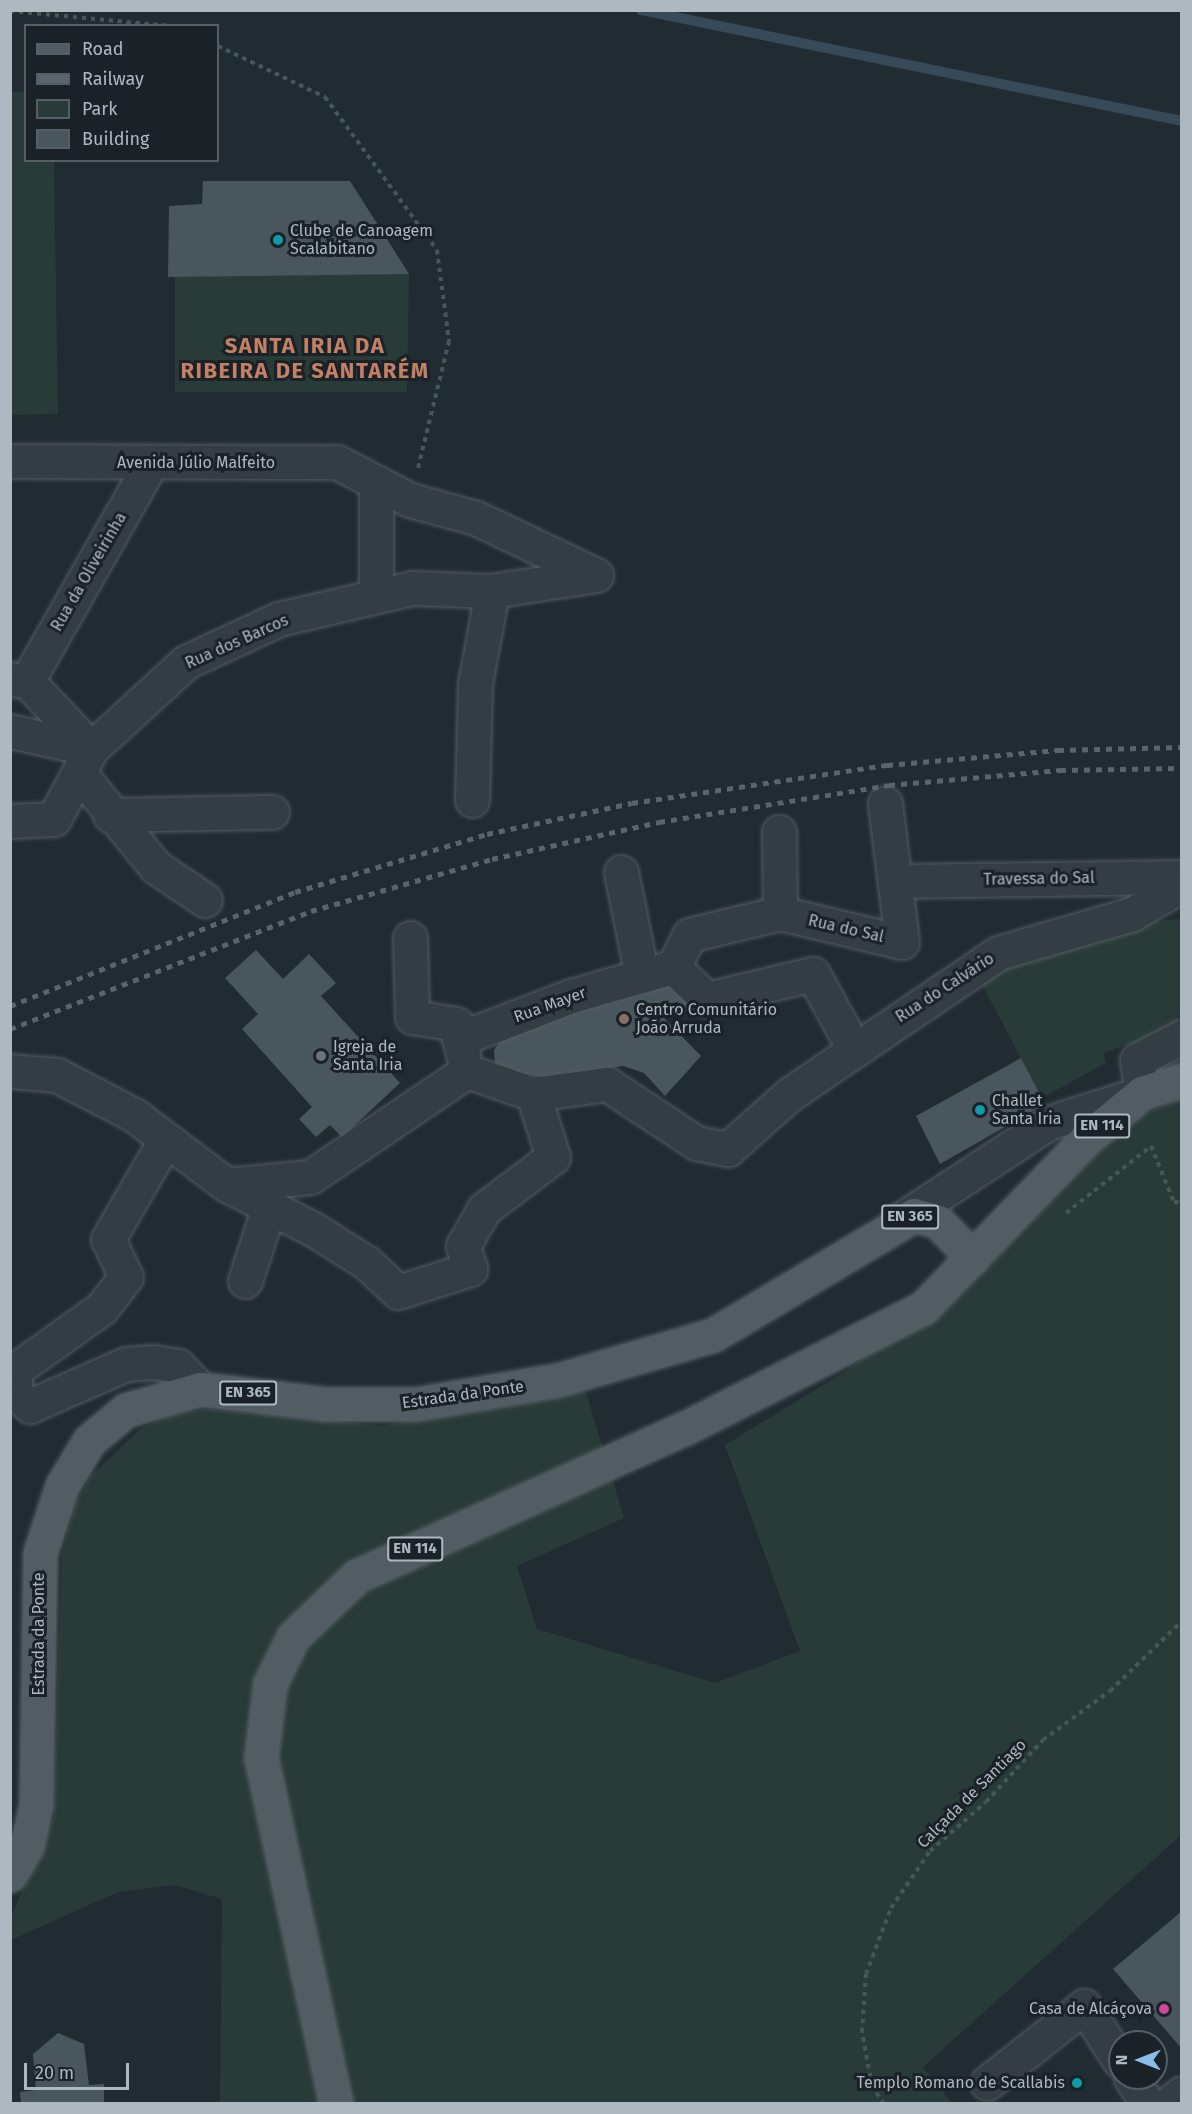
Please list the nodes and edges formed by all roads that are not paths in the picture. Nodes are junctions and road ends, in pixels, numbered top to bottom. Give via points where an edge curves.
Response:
1 (10, 461) edge
2 (151, 464) junction
3 (376, 482) junction
4 (492, 591) junction
5 (376, 596) junction
6 (19, 680) edge
7 (10, 730) edge
8 (85, 761) junction
9 (472, 800) dead end
10 (885, 803) dead end
11 (272, 812) dead end
12 (110, 815) junction
13 (10, 821) edge
14 (779, 832) dead end
15 (621, 872) dead end
16 (1182, 877) edge
17 (896, 881) junction
18 (1182, 885) edge
19 (205, 900) dead end
20 (780, 913) junction
21 (410, 938) dead end
22 (673, 967) junction
23 (642, 976) junction
24 (1182, 1037) edge
25 (459, 1039) junction
26 (854, 1049) junction
27 (10, 1071) edge
28 (467, 1071) junction
29 (1182, 1080) edge
30 (1142, 1093) junction
31 (533, 1094) junction
32 (165, 1139) junction
33 (227, 1185) junction
34 (268, 1209) junction
35 (900, 1220) junction
36 (973, 1258) junction
37 (245, 1281) dead end
38 (200, 1389) junction
39 (10, 1875) edge
40 (1108, 2043) edge
41 (987, 2083) dead end
42 (1139, 2090) edge
43 (1182, 2093) edge
44 (336, 2103) edge
45 (1148, 2103) edge
46 (1168, 2103) edge

1 - 2 street, Avenida Júlio Malfeito
2 - 3 street, Avenida Júlio Malfeito via 338,462
2 - 6 street, Rua da Oliveirinha
3 - 4 street, Avenida Júlio Malfeito via 410,500 476,518 596,575
3 - 5 street
4 - 5 street, Rua dos Barcos via 412,588
4 - 9 street via 475,684
5 - 8 street, Rua dos Barcos via 279,619 186,662
6 - 8 street
7 - 8 street
8 - 12 street
8 - 13 street, Rua dos Barcos via 54,819
10 - 17 street, Rua do Sal
11 - 12 street
12 - 19 street via 156,867
14 - 20 street
15 - 23 street
16 - 17 street, Travessa do Sal
17 - 20 street, Rua do Sal via 902,942
18 - 26 street, Rua do Calvário via 1132,914 998,953
20 - 22 street, Rua do Sal via 690,935
21 - 25 street via 412,1017 456,1024
22 - 23 street, Rua Mayer
22 - 26 street via 707,999 813,974
23 - 25 street, Rua Mayer
24 - 30 street via 1137,1060
25 - 28 street
26 - 31 street, Rua do Calvário via 790,1094 728,1149 696,1143 607,1083
27 - 32 street via 57,1075 134,1115
28 - 31 street
28 - 33 street via 310,1177
29 - 30 main road, EN 114
30 - 35 street via 1048,1123
30 - 36 main road, EN 114 via 1086,1139 1038,1194
31 - 34 street via 553,1157 484,1209 463,1246 470,1269 398,1292 349,1252
32 - 33 street
32 - 38 street via 108,1239 126,1277 102,1308 15,1370 15,1392 30,1406 126,1364 154,1362 178,1366
33 - 34 street
34 - 37 street
35 - 36 main road, EN 365 via 914,1215 938,1222
35 - 38 main road, Estrada da Ponte / EN 365 via 713,1335 558,1380 416,1404 325,1404
36 - 44 main road, EN 114 via 923,1308 846,1350 357,1576 292,1637 270,1684 261,1758
38 - 39 main road, Estrada da Ponte / EN 365 via 126,1410 89,1441 62,1486 40,1553 36,1805 27,1845
40 - 41 street via 1084,2006
42 - 45 street
43 - 46 street

